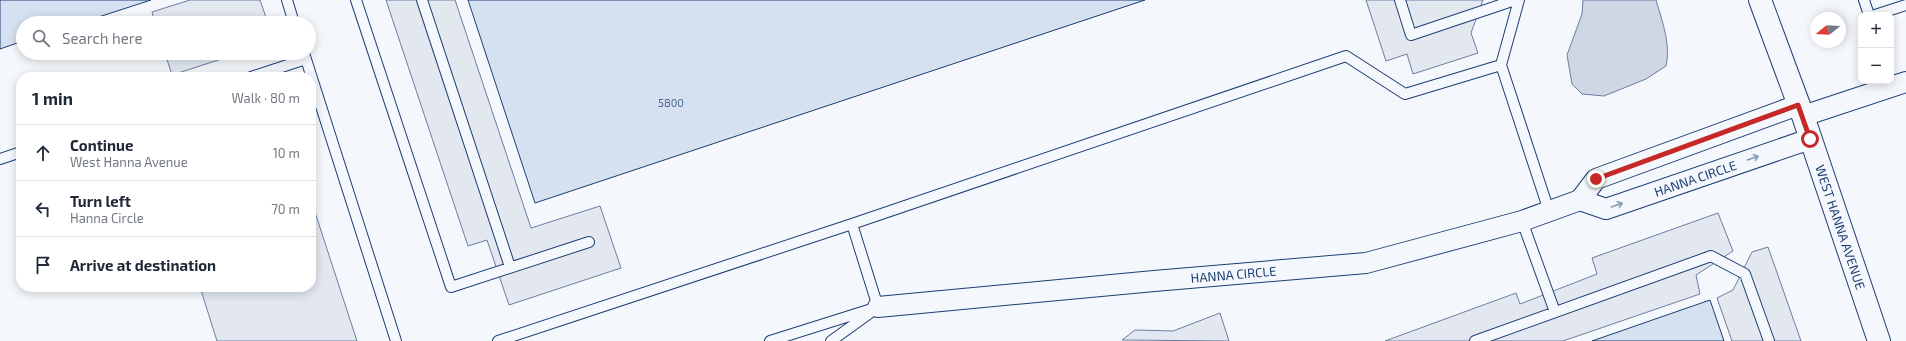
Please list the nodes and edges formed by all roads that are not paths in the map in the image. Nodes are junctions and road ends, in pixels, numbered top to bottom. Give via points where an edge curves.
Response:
1 (287, 0) edge
2 (356, 0) edge
3 (422, 0) edge
4 (1400, 0) edge
5 (1515, 0) edge
6 (1519, 0) edge
7 (1760, 0) edge
8 (1864, 0) edge
9 (1906, 4) edge
10 (1868, 12) edge
11 (1884, 12) edge
12 (292, 16) edge
13 (295, 60) edge
14 (306, 60) edge
15 (1501, 65) junction
16 (264, 72) edge
17 (310, 72) edge
18 (1906, 82) edge
19 (316, 90) edge
20 (1801, 111) junction
21 (1810, 139) junction
22 (16, 154) edge
23 (0, 159) edge
24 (1580, 200) junction
25 (1549, 211) junction
26 (1522, 221) junction
27 (852, 224) junction
28 (589, 242) dead end
29 (510, 267) junction
30 (878, 307) junction
31 (1555, 312) junction
32 (396, 341) edge
33 (498, 341) edge
34 (770, 341) edge
35 (831, 341) edge
36 (1475, 341) edge
37 (1769, 341) edge
38 (1880, 341) edge

1 - 12 lane
2 - 29 lane via 451,287
3 - 29 lane
4 - 5 lane via 1411,35
6 - 15 lane
7 - 20 street, WEST HANNA AVENUE
8 - 10 lane
9 - 11 lane
13 - 16 lane
14 - 17 lane
15 - 25 lane
15 - 27 lane via 1406,94 1346,56
18 - 20 street
19 - 32 lane
20 - 21 street, WEST HANNA AVENUE
20 - 24 street via 1596,179
24 -> 21 street, HANNA CIRCLE via 1606,208
21 - 38 street, WEST HANNA AVENUE
22 - 23 lane
24 - 25 street, HANNA CIRCLE
25 - 26 street, HANNA CIRCLE
26 - 30 street, HANNA CIRCLE via 1366,263
26 - 31 lane
27 - 30 lane
27 - 33 lane
28 - 29 lane
30 - 34 lane
30 - 35 lane
31 - 36 lane
31 - 37 lane via 1711,256 1745,274

